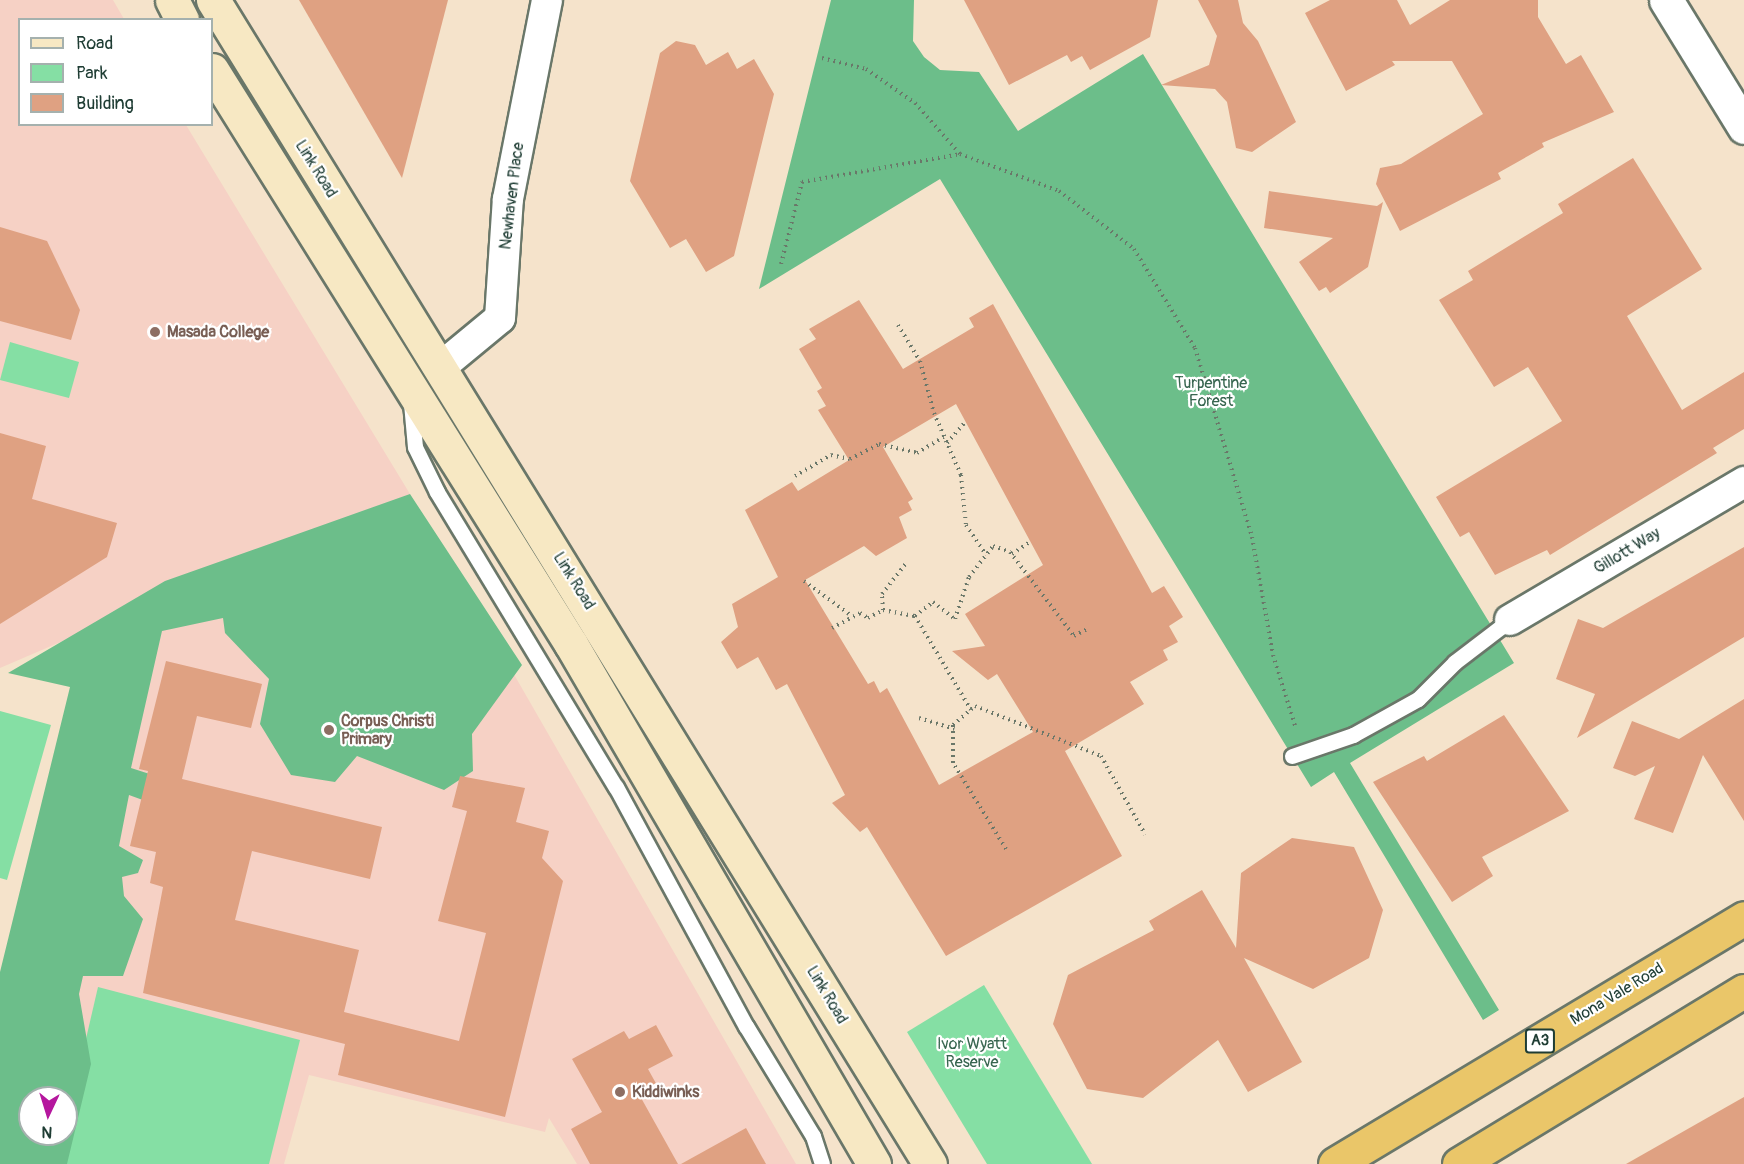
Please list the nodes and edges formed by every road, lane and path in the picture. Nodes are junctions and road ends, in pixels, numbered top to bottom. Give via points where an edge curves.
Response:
1 (172, 0) edge
2 (213, 0) edge
3 (547, 0) edge
4 (1666, 0) edge
5 (181, 18) edge
6 (822, 58) dead end
7 (213, 72) edge
8 (1744, 127) edge
9 (960, 154) junction
10 (781, 264) dead end
11 (898, 325) dead end
12 (441, 366) junction
13 (410, 387) junction
14 (966, 421) dead end
15 (944, 437) junction
16 (947, 443) junction
17 (795, 476) dead end
18 (1744, 482) edge
19 (1030, 542) dead end
20 (1012, 554) junction
21 (986, 555) junction
22 (907, 562) dead end
23 (804, 581) dead end
24 (883, 610) junction
25 (852, 616) junction
26 (915, 616) junction
27 (1510, 620) joint
28 (832, 628) dead end
29 (1089, 628) dead end
30 (970, 710) junction
31 (919, 718) dead end
32 (954, 729) junction
33 (1298, 754) joint
34 (1145, 834) dead end
35 (1006, 849) dead end
36 (1744, 918) edge
37 (1744, 991) edge
38 (1472, 1161) edge
39 (822, 1164) edge
40 (874, 1164) edge
41 (930, 1164) edge
42 (1335, 1164) edge

1 - 5 main road
2 - 12 main road, Link Road
3 - 12 street, Newhaven Place via 508,199 500,318
4 - 8 street
6 - 9 path via 866,69 915,103
7 - 13 main road
9 - 10 path via 802,182
9 - 33 path via 1059,191 1134,249 1195,348 1252,537 1273,655
11 - 15 path via 920,361
12 - 41 main road, Link Road
13 - 39 lane via 415,447 437,492 616,787 813,1136
13 - 40 main road via 571,644
14 - 16 path
15 - 16 path
15 - 17 path via 917,453 879,444 850,459 831,455
16 - 21 path via 961,475 966,525
18 - 27 street, Gillott Way
19 - 20 path
20 - 21 path via 993,546
20 - 29 path via 1074,636
21 - 26 path via 969,577 955,619 933,602
22 - 24 path via 882,594
23 - 25 path
24 - 25 path via 868,618 860,613
24 - 26 path
25 - 28 path
26 - 30 path
27 - 33 lane via 1418,699 1353,735
30 - 32 path
30 - 34 path via 975,706 1101,756
31 - 32 path
32 - 35 path via 953,763
36 - 42 highway, Mona Vale Road / A3
37 - 38 highway

